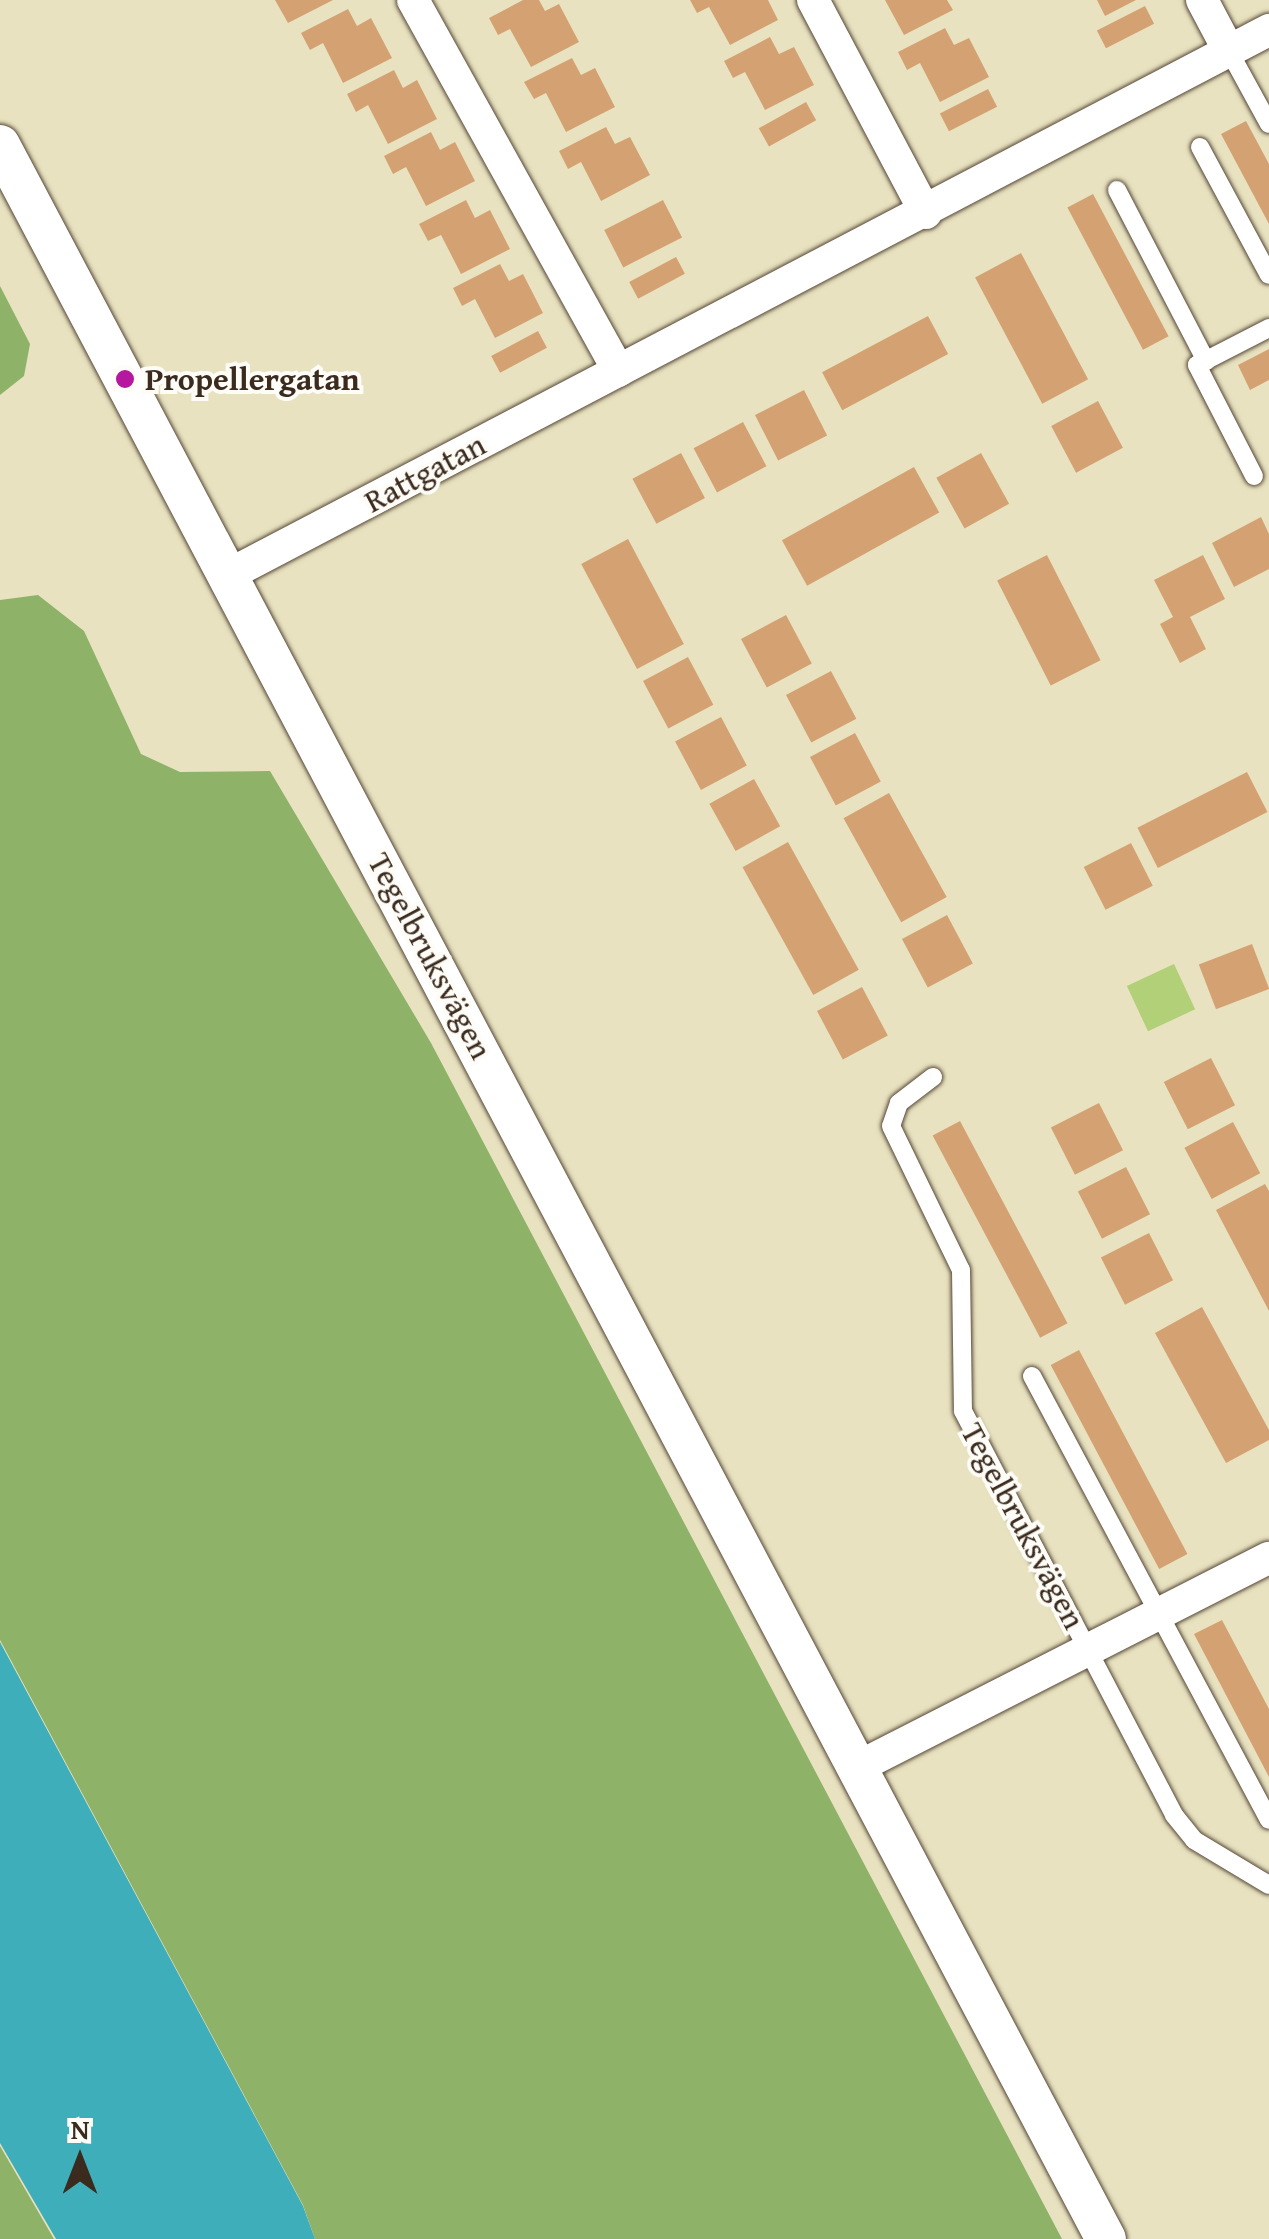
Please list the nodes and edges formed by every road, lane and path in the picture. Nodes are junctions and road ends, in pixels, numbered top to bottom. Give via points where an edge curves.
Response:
1 (412, 0) edge
2 (812, 0) edge
3 (1202, 0) edge
4 (1269, 30) edge
5 (1229, 52) junction
6 (1269, 124) edge
7 (0, 145) edge
8 (1200, 147) dead end
9 (1117, 190) dead end
10 (926, 213) junction
11 (1269, 274) edge
12 (1269, 328) edge
13 (1206, 361) junction
14 (619, 372) junction
15 (1254, 476) dead end
16 (230, 574) junction
17 (933, 1077) dead end
18 (1032, 1376) dead end
19 (1269, 1558) edge
20 (1159, 1614) junction
21 (1088, 1650) junction
22 (858, 1767) junction
23 (1269, 1820) edge
24 (1269, 1886) edge
25 (1106, 2239) edge

1 - 14 street
2 - 10 street
3 - 5 street
4 - 5 street, Rattgatan
5 - 6 lane
5 - 10 street, Rattgatan
7 - 16 street, Tegelbruksvägen
8 - 11 lane
9 - 13 lane
10 - 14 street, Rattgatan
12 - 13 lane
13 - 15 lane via 1197,365
14 - 16 street, Rattgatan
16 - 22 street, Tegelbruksvägen
17 - 21 lane, Tegelbruksvägen via 899,1104 891,1126 962,1270 964,1411
18 - 20 lane
19 - 20 street, Tegelbruksvägen
20 - 21 street, Tegelbruksvägen
20 - 23 lane
21 - 22 street, Tegelbruksvägen
21 - 24 lane, Tegelbruksvägen via 1194,1840
22 - 25 street, Tegelbruksvägen

